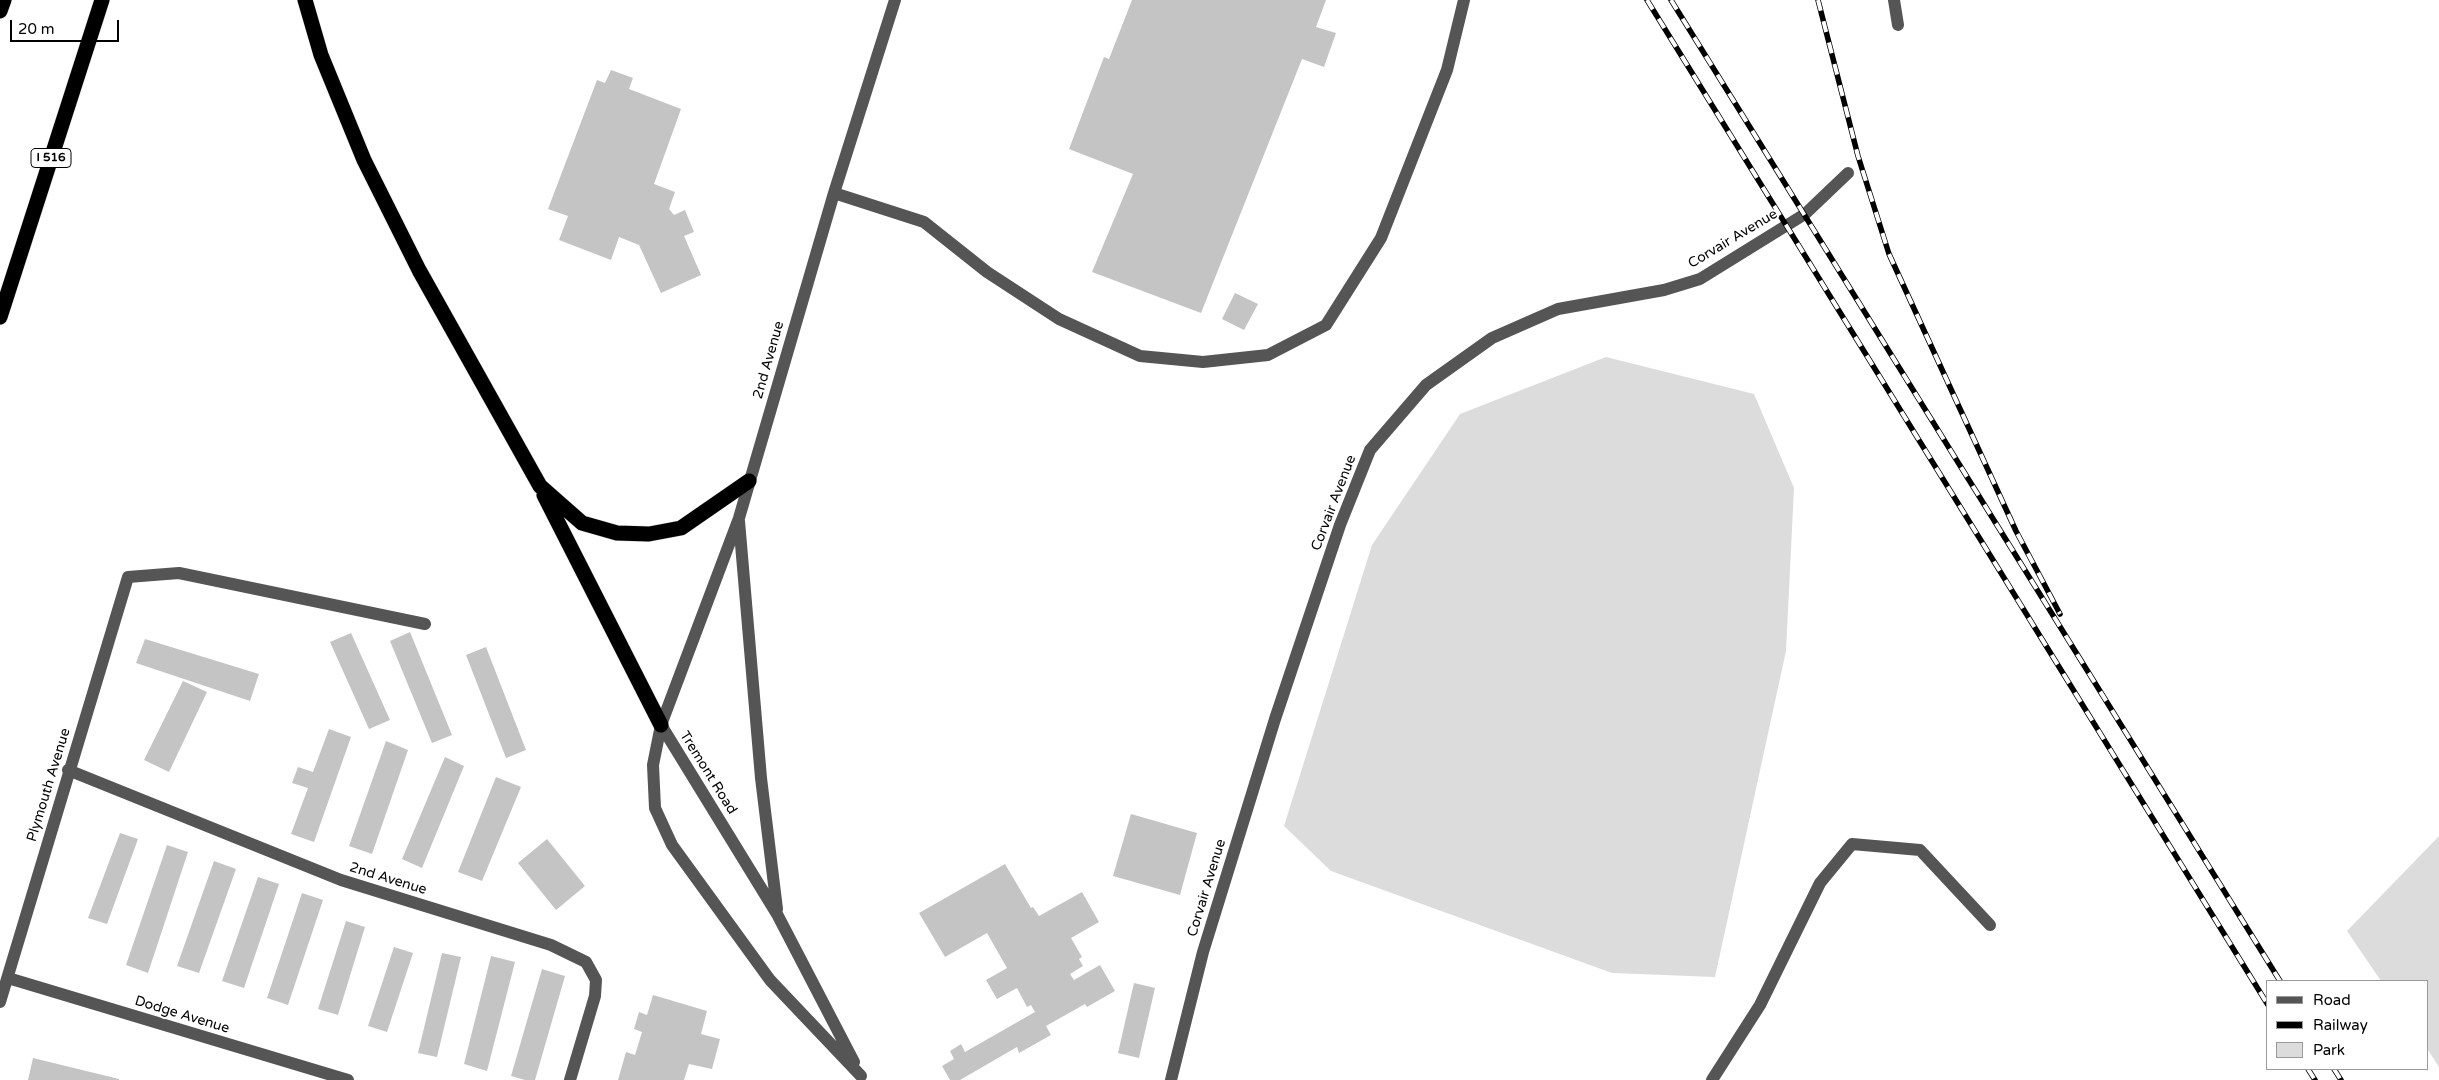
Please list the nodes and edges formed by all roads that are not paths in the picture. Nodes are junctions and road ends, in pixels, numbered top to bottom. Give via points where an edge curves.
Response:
1 (4, 0) edge
2 (102, 0) edge
3 (305, 0) edge
4 (895, 0) edge
5 (1464, 0) edge
6 (1894, 0) edge
7 (0, 11) edge
8 (1898, 26) dead end
9 (1848, 173) dead end
10 (834, 193) junction
11 (0, 317) edge
12 (749, 481) junction
13 (540, 486) junction
14 (739, 518) junction
15 (426, 624) dead end
16 (661, 725) junction
17 (68, 770) junction
18 (777, 914) junction
19 (1990, 925) dead end
20 (8, 978) junction
21 (0, 1002) edge
22 (862, 1078) edge
23 (348, 1080) edge
24 (570, 1080) edge
25 (1171, 1080) edge
26 (1712, 1080) edge

1 - 7 highway
2 - 11 highway, I 516
3 - 13 highway via 321,55 364,160 419,270
4 - 10 street, 2nd Avenue
5 - 10 street via 1447,70 1381,238 1326,326 1268,355 1203,362 1140,356 1059,319 987,272 924,222
6 - 8 street
9 - 25 street, Corvair Avenue via 1805,214 1700,279 1664,290 1558,309 1492,338 1426,385 1370,450 1340,525 1275,719 1203,952
10 - 12 street, 2nd Avenue
12 - 13 highway via 681,528 649,534 617,533 582,524
12 - 14 street, 2nd Avenue
13 - 16 highway
14 - 16 street, 2nd Avenue
14 - 18 street via 761,778
15 - 17 street, Plymouth Avenue via 179,573 128,577
16 - 18 street, Tremont Road
16 - 22 street, Tremont Road via 653,765 655,808 672,845 770,980
17 - 20 street, Plymouth Avenue
17 - 24 street, 2nd Avenue via 341,880 551,945 586,962 596,980 595,996
18 - 22 street, Tremont Road
19 - 26 street via 1920,850 1852,844 1820,883 1760,1005
20 - 21 street, Plymouth Avenue
20 - 23 street, Dodge Avenue

